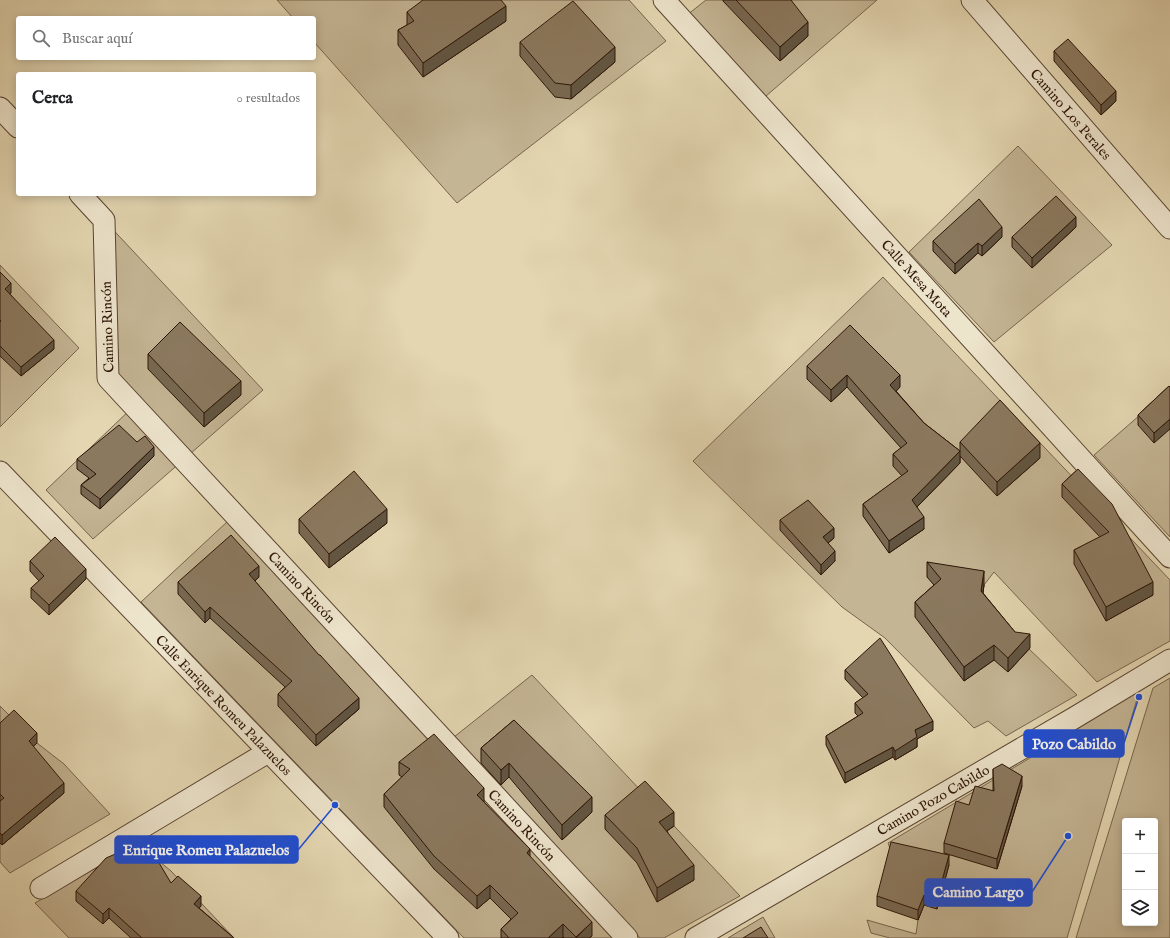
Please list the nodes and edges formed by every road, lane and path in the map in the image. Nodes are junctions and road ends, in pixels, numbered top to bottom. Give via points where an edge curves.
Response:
1 (664, 0) edge
2 (972, 0) edge
3 (0, 108) edge
4 (16, 126) edge
5 (82, 196) edge
6 (1170, 228) edge
7 (0, 472) edge
8 (1170, 557) edge
9 (1170, 660) edge
10 (268, 752) junction
11 (41, 888) dead end
12 (448, 938) edge
13 (627, 938) edge
14 (696, 938) edge

1 - 8 street, Calle Mesa Mota
2 - 6 street, Camino Los Perales
3 - 4 street
5 - 13 street, Camino Rincón via 104,220 108,378
7 - 10 street, Calle Enrique Romeu Palazuelos
9 - 14 street, Camino Pozo Cabildo
10 - 11 street
10 - 12 street, Calle Enrique Romeu Palazuelos

